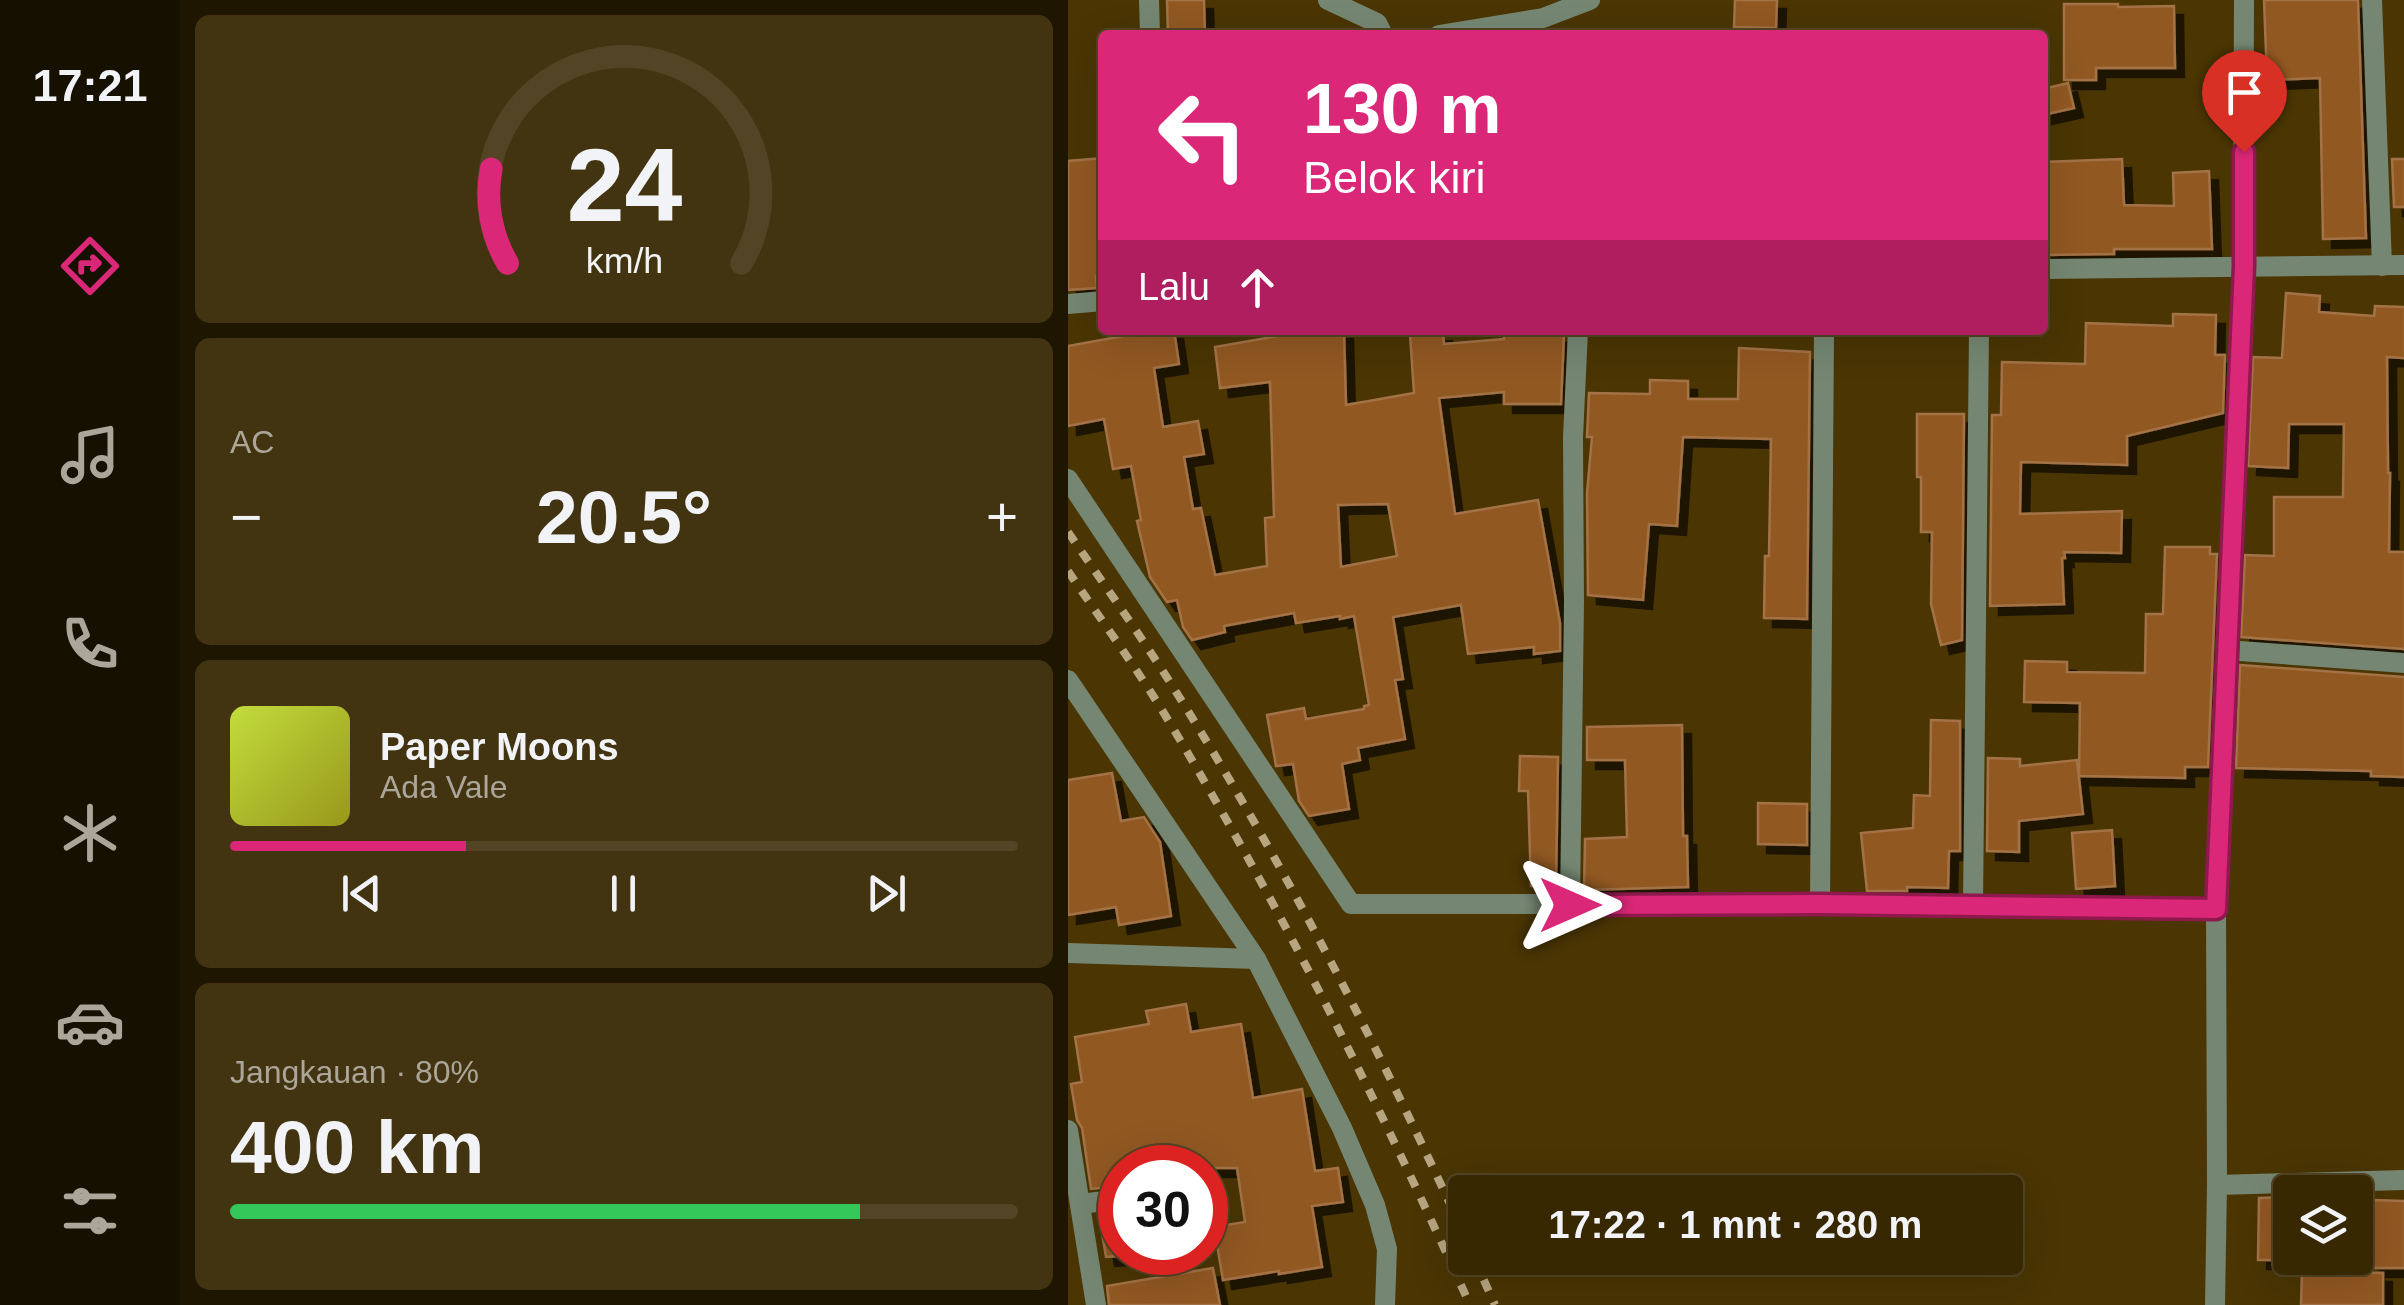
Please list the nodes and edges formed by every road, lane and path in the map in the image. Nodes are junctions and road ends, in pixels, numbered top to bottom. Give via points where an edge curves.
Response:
1 (1149, 0) edge
2 (1328, 0) edge
3 (1590, 0) edge
4 (2244, 0) edge
5 (2372, 0) edge
6 (1150, 30) edge
7 (1380, 30) edge
8 (1470, 30) edge
9 (2244, 266) junction
10 (2382, 266) junction
11 (2404, 266) edge
12 (2048, 270) edge
13 (1098, 301) edge
14 (1068, 304) edge
15 (1578, 335) edge
16 (1824, 335) edge
17 (1979, 335) edge
18 (1068, 480) edge
19 (2226, 650) junction
20 (2404, 663) edge
21 (1068, 680) edge
22 (1820, 904) junction
23 (1570, 905) junction
24 (1974, 905) junction
25 (2216, 909) junction
26 (1068, 953) edge
27 (1256, 959) junction
28 (1068, 1130) edge
29 (2404, 1180) edge
30 (2217, 1185) junction
31 (1098, 1202) edge
32 (1080, 1204) junction
33 (1096, 1305) edge
34 (1385, 1305) edge
35 (2214, 1305) edge

1 - 6 street
2 - 7 street
3 - 8 street via 1544,18
4 - 9 street
5 - 10 street
9 - 10 street
9 - 12 street
9 - 19 street
10 - 11 street
13 - 14 street
15 - 23 street
16 - 22 street
17 - 24 street
18 - 23 street via 1351,904
19 - 20 street
19 - 25 street
21 - 27 street
22 - 23 street
22 - 24 street
24 - 25 street
25 - 30 street
26 - 27 street
27 - 34 street via 1374,1206 1387,1249
28 - 32 street
29 - 30 street
30 - 35 street
31 - 32 street
32 - 33 street

